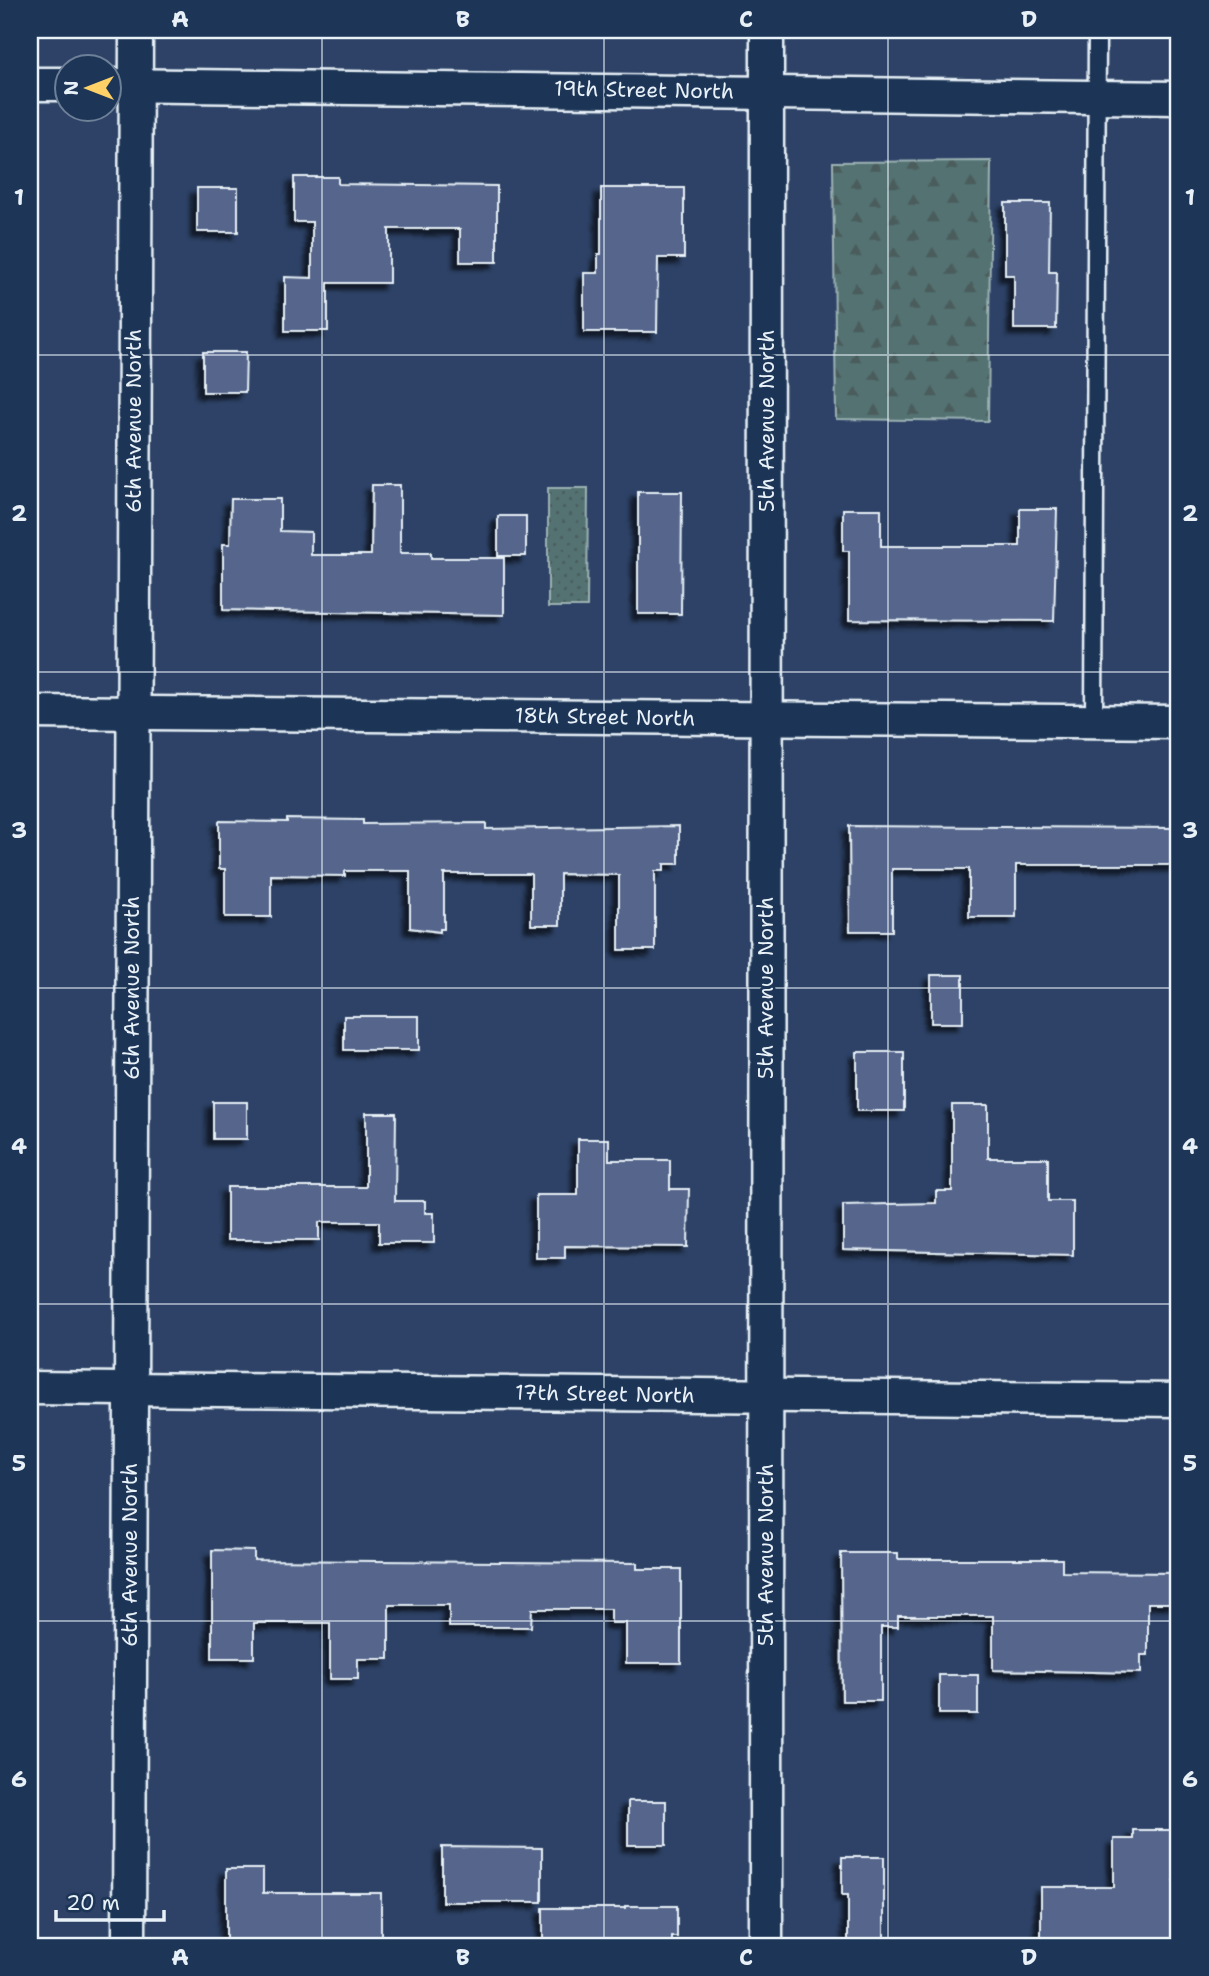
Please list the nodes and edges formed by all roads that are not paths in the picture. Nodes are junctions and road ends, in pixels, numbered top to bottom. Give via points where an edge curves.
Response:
1 (136, 30) edge
2 (767, 30) edge
3 (1097, 30) edge
4 (30, 84) edge
5 (52, 84) edge
6 (122, 85) edge
7 (767, 92) junction
8 (1097, 96) junction
9 (1179, 98) edge
10 (30, 712) edge
11 (133, 712) junction
12 (766, 718) junction
13 (1094, 722) junction
14 (1179, 722) edge
15 (30, 1388) edge
16 (131, 1389) junction
17 (766, 1396) junction
18 (1179, 1400) edge
19 (129, 1946) edge
20 (766, 1946) edge

1 - 6 street, 6th Avenue North
2 - 7 street, 5th Avenue North
3 - 8 lane
4 - 5 street
6 - 7 street, 19th Street North
6 - 11 street, 6th Avenue North
7 - 8 street, 19th Street North
7 - 12 street, 5th Avenue North
8 - 9 street, 19th Street North
8 - 13 lane
10 - 11 street, 18th Street North
11 - 12 street, 18th Street North
11 - 16 street, 6th Avenue North
12 - 13 street, 18th Street North
12 - 17 street, 5th Avenue North
13 - 14 street, 18th Street North
15 - 16 street, 17th Street North
16 - 17 street, 17th Street North
16 - 19 street, 6th Avenue North
17 - 18 street, 17th Street North
17 - 20 street, 5th Avenue North

